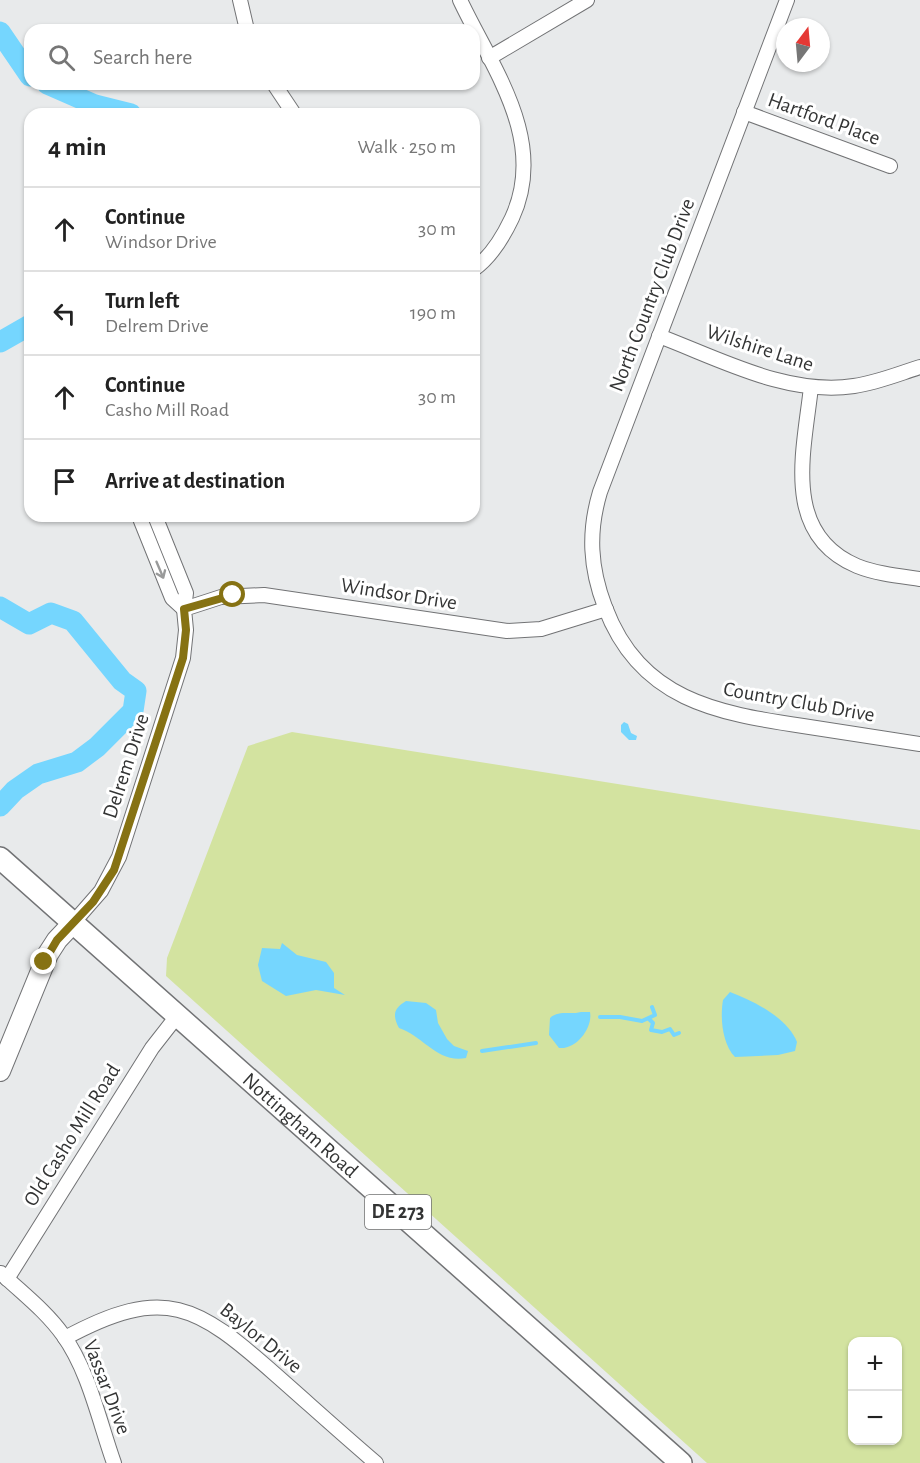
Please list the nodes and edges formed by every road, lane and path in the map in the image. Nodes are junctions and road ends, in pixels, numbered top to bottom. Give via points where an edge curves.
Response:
1 (240, 0) edge
2 (460, 0) edge
3 (587, 0) edge
4 (787, 0) edge
5 (246, 24) edge
6 (472, 24) edge
7 (480, 40) edge
8 (489, 58) junction
9 (278, 90) edge
10 (290, 108) edge
11 (744, 112) junction
12 (890, 166) dead end
13 (480, 264) edge
14 (659, 336) junction
15 (920, 366) edge
16 (811, 387) junction
17 (141, 522) edge
18 (157, 522) edge
19 (920, 579) edge
20 (184, 609) junction
21 (606, 609) junction
22 (920, 744) edge
23 (0, 858) edge
24 (73, 923) junction
25 (177, 1016) junction
26 (0, 1071) edge
27 (3, 1276) edge
28 (65, 1338) junction
29 (114, 1463) edge
30 (376, 1463) edge
31 (681, 1463) edge

1 - 5 street
2 - 6 street
3 - 8 street
4 - 11 street, North Country Club Drive
7 - 8 street
8 - 13 street via 521,129 523,177 516,210
9 - 10 street
11 - 12 street, Hartford Place
11 - 14 street, North Country Club Drive
14 - 16 street, Wilshire Lane via 774,378
14 - 21 street, North Country Club Drive via 595,509 592,560
15 - 16 street, Wilshire Lane via 855,386
16 - 19 street via 801,488 812,525 831,550 856,566
17 -> 20 street via 172,598
18 - 20 street, Delrem Drive via 186,593
20 - 21 street, Windsor Drive via 221,597 264,595 507,632 542,629
20 - 24 street, Delrem Drive via 183,658 119,858 101,891
21 - 22 street, Country Club Drive via 621,641 638,663 694,702 748,717
23 - 24 main road, Nottingham Road / DE 273
24 - 25 main road, Nottingham Road / DE 273
24 - 26 street via 48,954
25 - 27 street, Old Casho Mill Road
25 - 31 main road, Nottingham Road / DE 273
27 - 28 street, Vassar Drive
28 - 29 street, Vassar Drive via 80,1365
28 - 30 street, Baylor Drive via 108,1316 137,1309 172,1309 203,1317 246,1348

